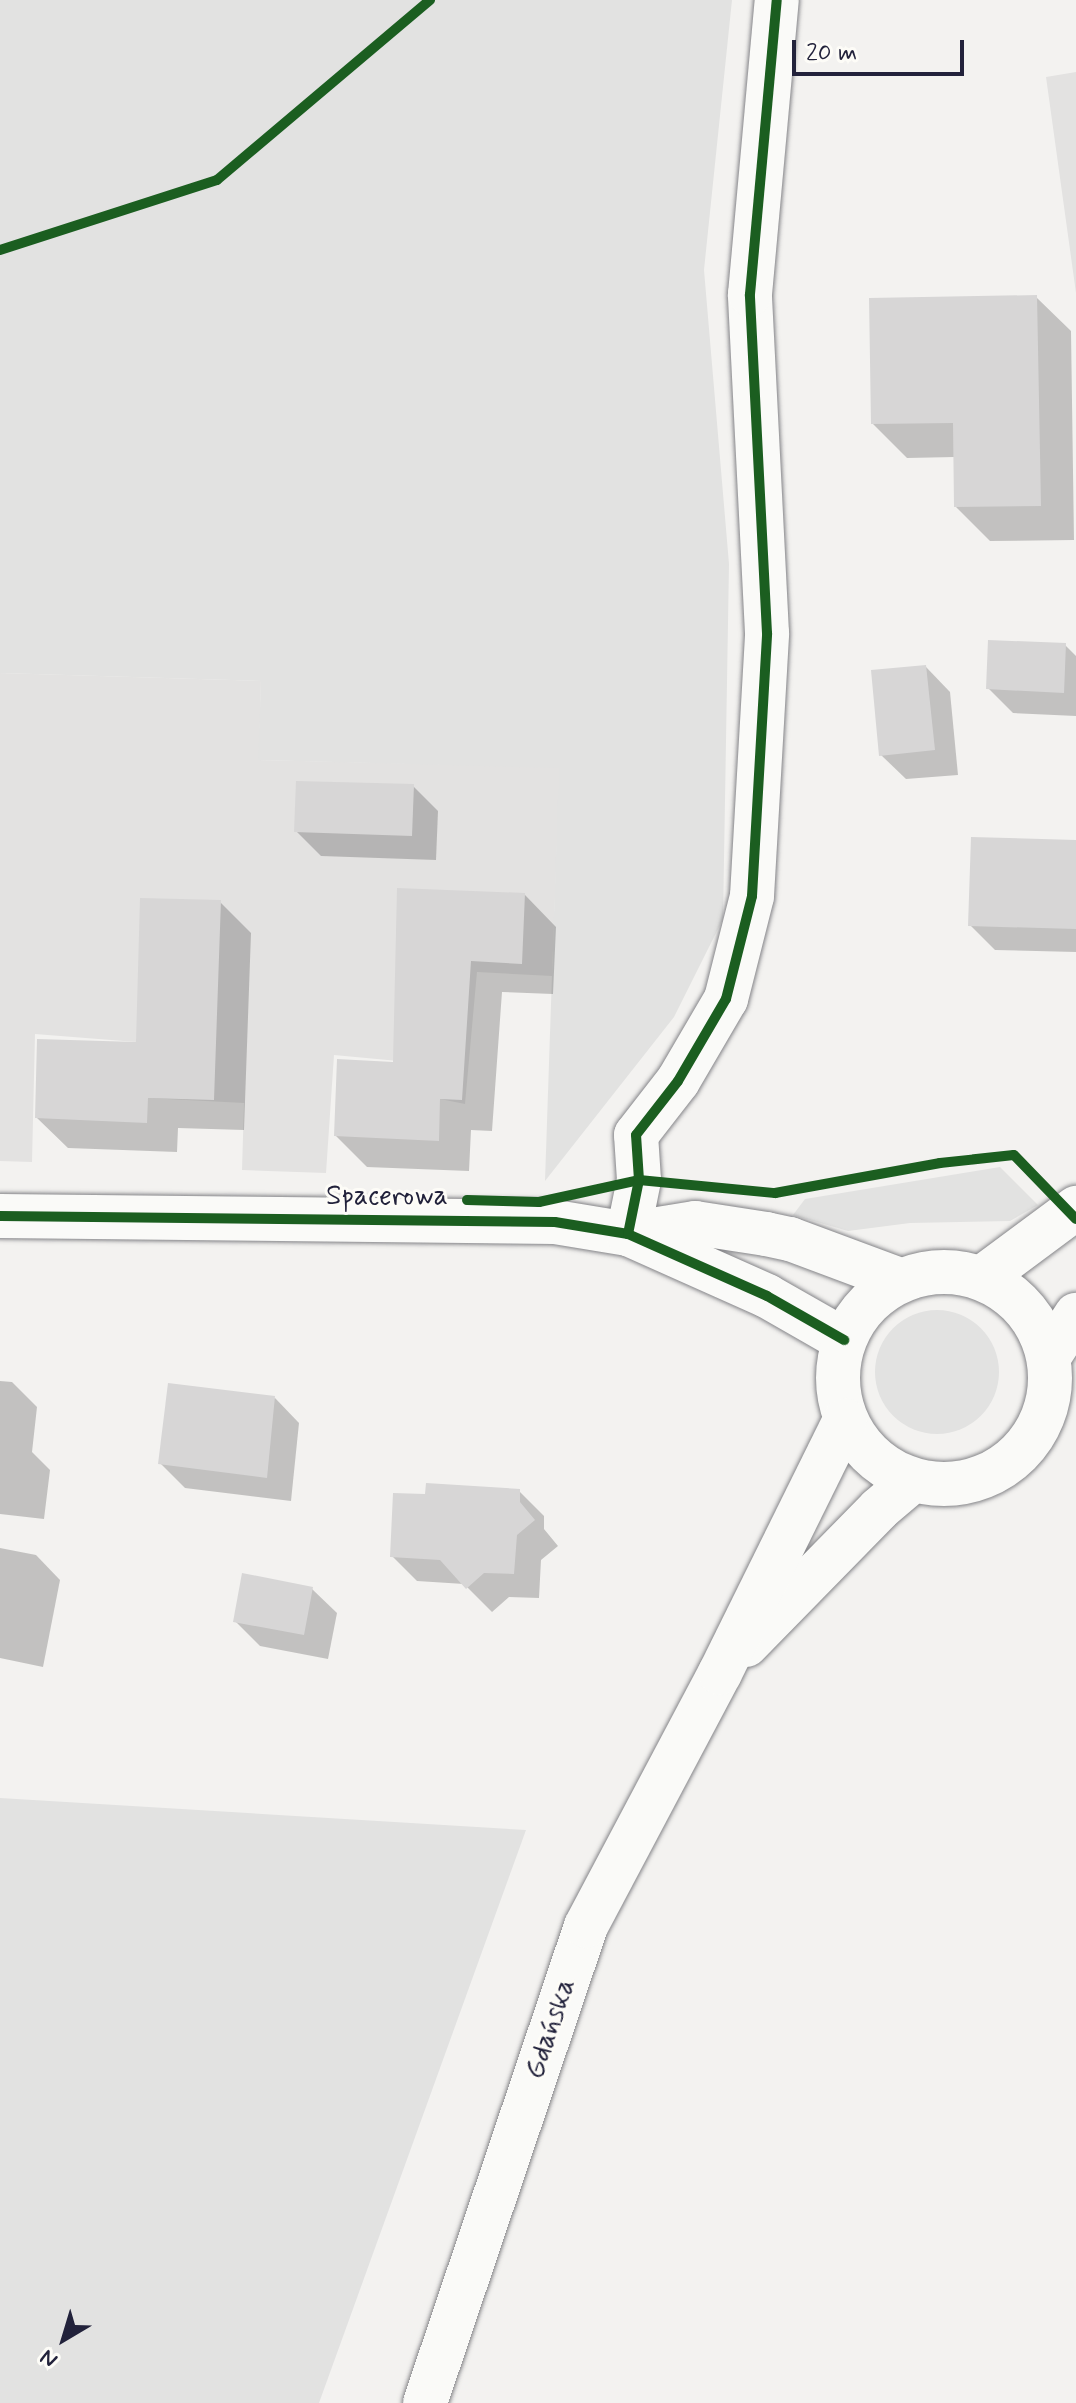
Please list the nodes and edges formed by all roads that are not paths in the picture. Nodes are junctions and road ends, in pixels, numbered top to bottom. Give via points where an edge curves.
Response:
1 (777, 0) edge
2 (1076, 1208) edge
3 (0, 1216) edge
4 (628, 1234) junction
5 (983, 1277) junction
6 (900, 1280) junction
7 (1076, 1315) edge
8 (844, 1340) junction
9 (1050, 1355) junction
10 (845, 1420) junction
11 (912, 1481) junction
12 (720, 1673) junction
13 (425, 2403) edge

1 - 4 street via 750,294 767,633 752,896 726,999 678,1081 636,1135 639,1180
2 - 5 street
3 - 4 street, Spacerowa via 555,1222
4 - 6 street, Spacerowa via 695,1223 766,1234
4 - 8 street, Spacerowa via 767,1296
5 - 6 street via 927,1272
5 - 9 street via 1026,1308
6 - 8 street via 866,1305
7 - 9 street
8 - 10 street via 837,1380
9 - 11 street via 1050,1400 1032,1441 999,1471 957,1485
10 - 11 street via 872,1457
10 - 12 street, Gdańska
11 - 12 street, Gdańska
12 - 13 street, Gdańska via 586,1926

